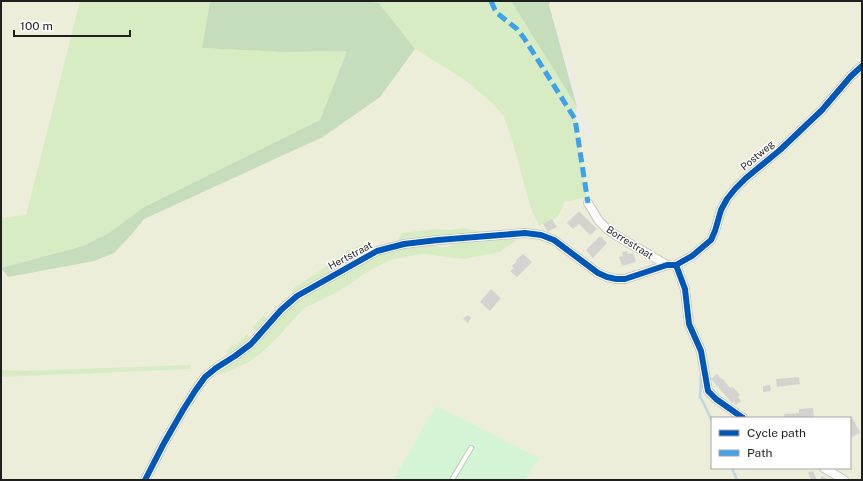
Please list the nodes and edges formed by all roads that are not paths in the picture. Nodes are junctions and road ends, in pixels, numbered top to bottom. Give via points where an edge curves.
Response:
1 (862, 66) edge
2 (588, 203) dead end
3 (667, 265) junction
4 (676, 265) junction
5 (741, 417) edge
6 (471, 448) dead end
7 (826, 469) edge
8 (145, 480) edge
9 (452, 480) edge
10 (844, 480) edge

1 - 4 street, Postweg via 822,110 735,189 721,210 711,240
2 - 3 street, Borrestraat via 607,229
3 - 4 street
3 - 8 street, Hertstraat via 625,279 607,277 554,240 525,233 431,240 377,251 297,296 251,344 205,377 183,410
4 - 5 street via 685,289 689,324 702,351 708,391
6 - 9 lane
7 - 10 street

